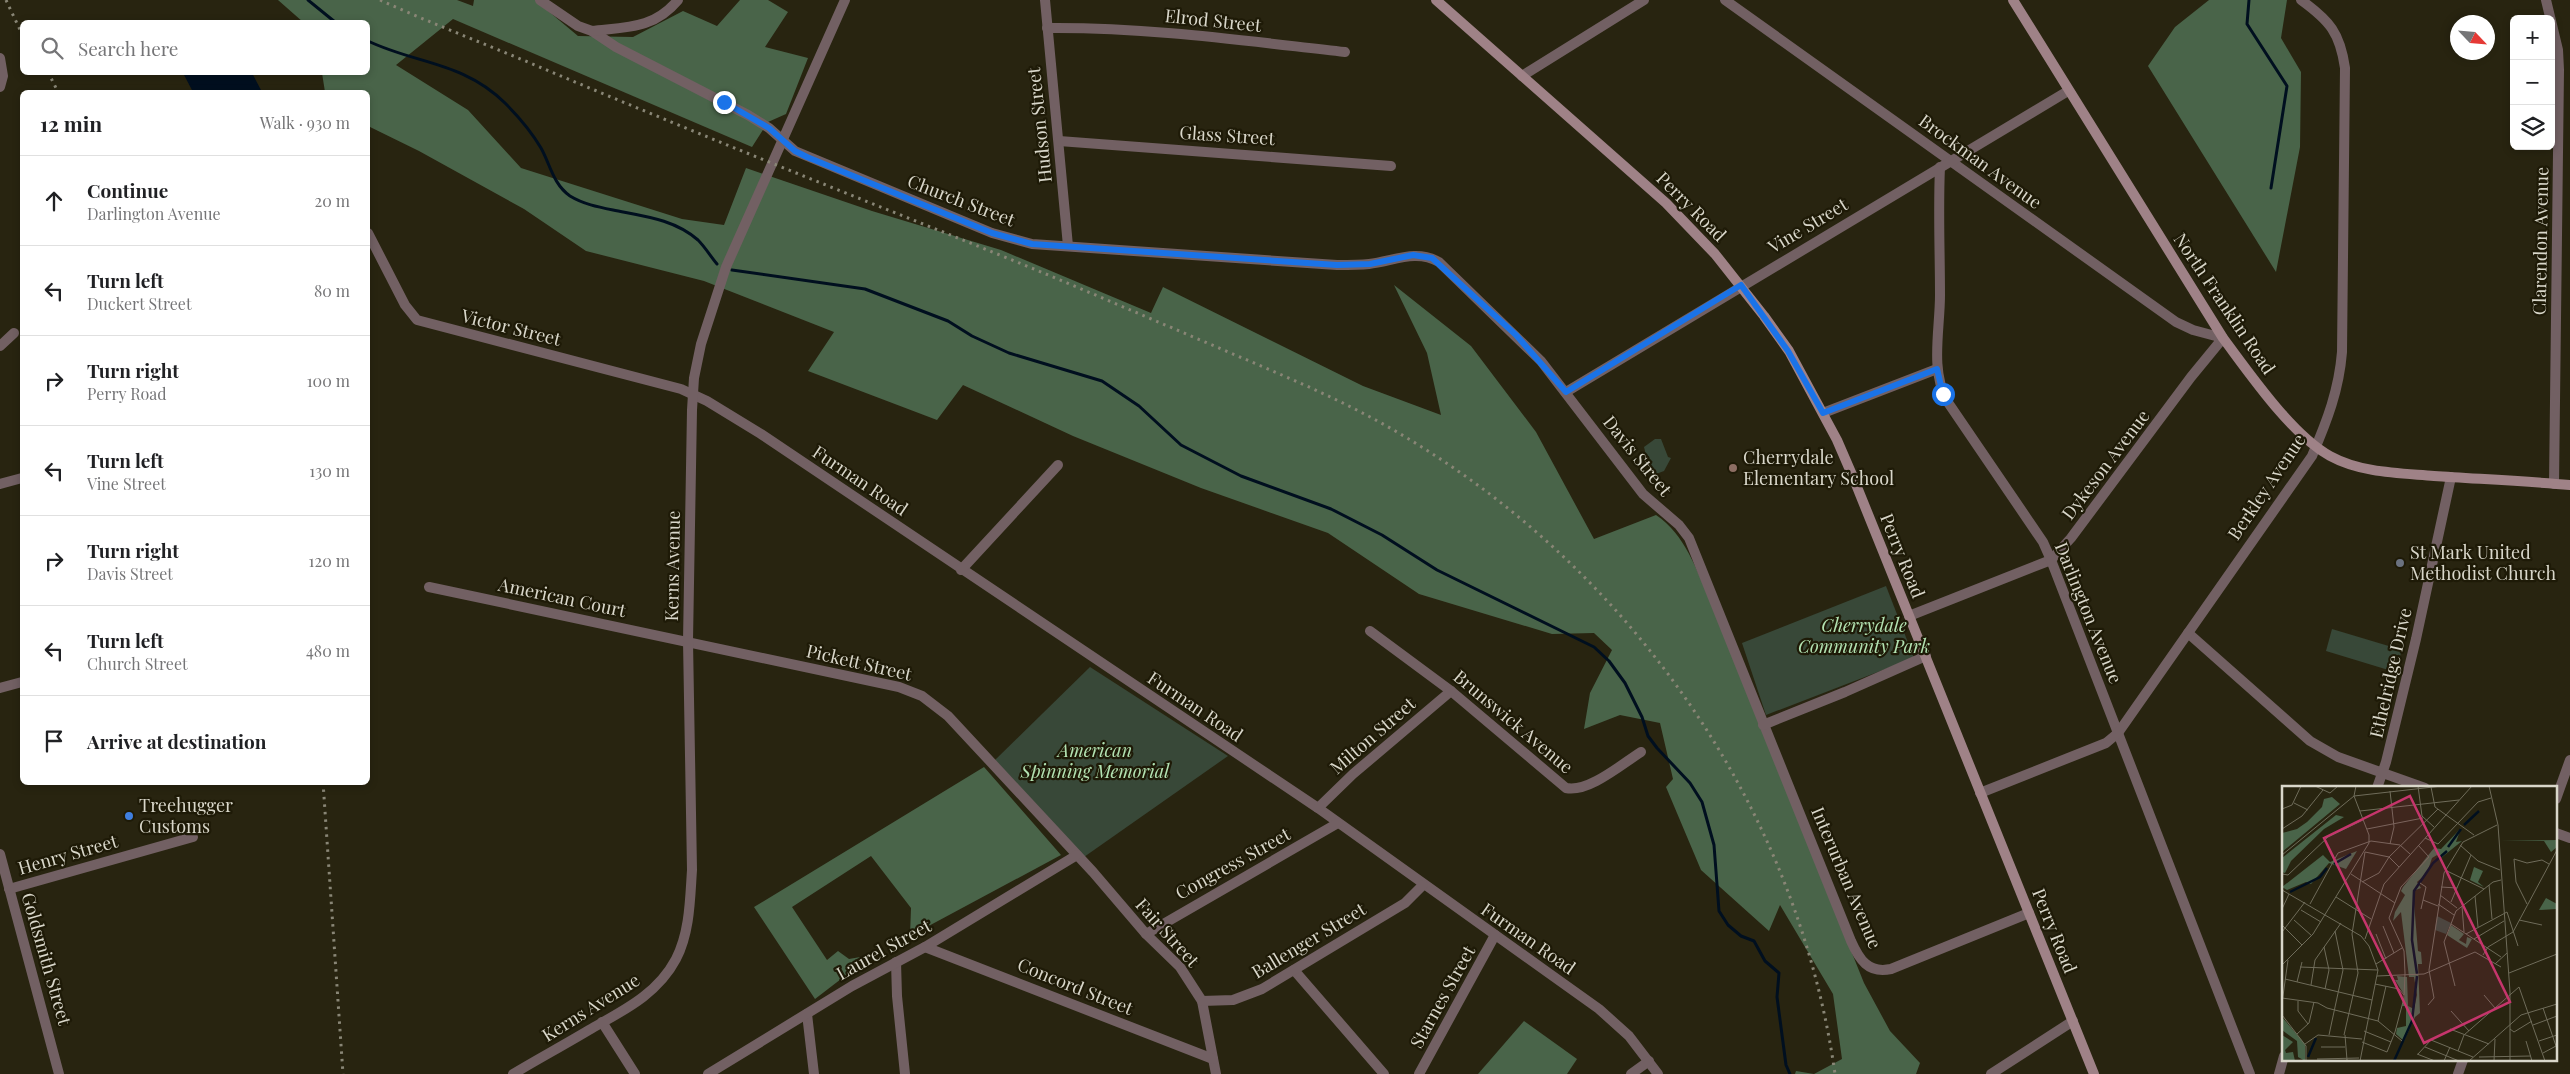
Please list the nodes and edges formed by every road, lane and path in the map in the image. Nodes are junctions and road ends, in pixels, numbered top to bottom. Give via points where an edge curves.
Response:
1 (540, 0) edge
2 (678, 0) edge
3 (845, 0) edge
4 (1045, 0) edge
5 (1436, 0) edge
6 (1644, 0) edge
7 (1725, 0) edge
8 (2012, 0) edge
9 (2302, 0) edge
10 (2546, 0) edge
11 (1047, 28) junction
12 (592, 31) junction
13 (1346, 52) dead end
14 (0, 58) edge
15 (1522, 76) junction
16 (0, 87) edge
17 (2068, 91) junction
18 (1059, 140) junction
19 (783, 141) junction
20 (1951, 162) junction
21 (1391, 166) dead end
22 (1940, 167) junction
23 (370, 237) edge
24 (1068, 246) junction
25 (1420, 255) joint
26 (1741, 285) junction
27 (14, 333) dead end
28 (2223, 338) junction
29 (0, 346) edge
30 (1937, 369) junction
31 (1566, 392) junction
32 (693, 395) junction
33 (1823, 413) junction
34 (2316, 446) junction
35 (1058, 466) dead end
36 (2451, 477) junction
37 (20, 479) edge
38 (0, 484) edge
39 (2554, 484) junction
40 (2570, 486) edge
41 (2051, 560) junction
42 (961, 570) junction
43 (430, 587) dead end
44 (1909, 616) junction
45 (1370, 631) dead end
46 (2188, 633) junction
47 (688, 641) junction
48 (1926, 656) junction
49 (20, 683) edge
50 (0, 688) edge
51 (1451, 690) junction
52 (1763, 725) junction
53 (2118, 732) junction
54 (1641, 752) dead end
55 (2570, 760) edge
56 (2382, 773) junction
57 (2378, 786) edge
58 (2419, 786) edge
59 (1980, 793) junction
60 (2558, 793) edge
61 (1318, 808) junction
62 (1338, 823) junction
63 (2558, 834) edge
64 (193, 837) dead end
65 (2570, 838) edge
66 (0, 854) edge
67 (1077, 855) junction
68 (1423, 885) junction
69 (9, 889) junction
70 (2029, 913) junction
71 (1146, 934) junction
72 (1495, 935) junction
73 (925, 947) junction
74 (896, 962) junction
75 (1294, 970) junction
76 (1202, 1001) junction
77 (807, 1014) junction
78 (2073, 1021) junction
79 (602, 1022) junction
80 (1213, 1058) junction
81 (1649, 1061) junction
82 (2462, 1062) edge
83 (59, 1074) edge
84 (513, 1074) edge
85 (635, 1074) edge
86 (708, 1074) edge
87 (814, 1074) edge
88 (905, 1074) edge
89 (1216, 1074) edge
90 (1384, 1074) edge
91 (1420, 1074) edge
92 (1631, 1074) edge
93 (1658, 1074) edge
94 (1990, 1074) edge
95 (2094, 1074) edge
96 (2250, 1074) edge
97 (2458, 1074) edge

1 - 12 street, Church Street via 570,22
2 - 12 street via 652,22
3 - 19 street, Kerns Avenue
4 - 11 street, Hudson Street
5 - 15 street, Perry Road
6 - 15 street
7 - 20 street, Brockman Avenue
8 - 17 street, North Franklin Road
9 - 34 street, Berkley Avenue via 2331,25 2340,41 2345,68 2342,352 2333,405
10 - 39 street, Clarendon Avenue via 2558,50 2559,70
11 - 13 street, Elrod Street via 1183,34
11 - 18 street, Hudson Street
12 - 19 street, Church Street via 638,59 748,115
14 - 16 street via 3,76
15 - 26 street, Perry Road via 1666,203
17 - 20 street, Vine Street
17 - 28 street, North Franklin Road
18 - 21 street, Glass Street
18 - 24 street, Hudson Street
19 - 24 street, Church Street via 807,157 992,233 1032,244
19 - 32 street, Kerns Avenue via 726,267 711,309 701,344
20 - 22 street, Vine Street
20 - 28 street, Brockman Avenue via 2176,322
22 - 26 street, Vine Street
22 - 30 street, Darlington Avenue
23 - 32 street, Victor Street via 404,304 417,320
24 - 25 street, Church Street via 1337,265 1370,264
25 - 31 street, Davis Street via 1432,258 1446,269 1516,335
26 - 31 street, Vine Street
26 - 33 street, Perry Road via 1788,351
27 - 29 street
28 - 34 street, North Franklin Road via 2293,424
28 - 41 street, Dykeson Avenue
30 - 33 street
30 - 41 street, Darlington Avenue via 1947,402 2043,542
31 - 52 street, Davis Street via 1643,494 1689,538
32 - 42 street, Furman Road via 760,434
32 - 47 street, Kerns Avenue
33 - 44 street, Perry Road via 1853,477
34 - 36 street, North Franklin Road via 2329,455 2361,467
34 - 46 street, Berkley Avenue
35 - 42 street
36 - 39 street, North Franklin Road
36 - 56 street, Ethelridge Drive via 2418,630
37 - 38 street
39 - 40 street, North Franklin Road
41 - 44 street, Dykeson Avenue
41 - 53 street, Darlington Avenue
42 - 61 street, Furman Road
43 - 47 street, American Court
44 - 48 street, Perry Road
45 - 51 street, Brunswick Avenue
46 - 53 street, Berkley Avenue
46 - 56 street via 2310,741 2338,757
47 - 67 street, Pickett Street via 899,687 922,696 948,716
47 - 79 street, Kerns Avenue via 692,870 686,930 677,958 660,982 643,998
48 - 52 street
48 - 59 street, Perry Road
49 - 50 street
51 - 54 street, Brunswick Avenue via 1566,788 1589,785
51 - 61 street, Milton Street via 1352,774
52 - 70 street, Interurban Avenue via 1851,941 1866,965 1880,970 1891,969
53 - 59 street, Berkley Avenue via 2106,743
53 - 96 street, Darlington Avenue
55 - 60 street
56 - 57 street, Ethelridge Drive
56 - 58 street
59 - 70 street, Perry Road
61 - 62 street, Furman Road
62 - 68 street, Furman Road
62 - 71 street, Congress Street
63 - 65 street
64 - 69 street, Henry Street
66 - 69 street, Goldsmith Street
67 - 71 street, Fair Street
67 - 73 street, Laurel Street
68 - 72 street, Furman Road
68 - 75 street, Ballenger Street via 1405,903
69 - 83 street, Goldsmith Street
70 - 78 street, Perry Road
71 - 76 street, Fair Street via 1180,967
72 - 81 street, Furman Road via 1599,1009 1629,1036
72 - 91 street, Starnes Street
73 - 74 street, Laurel Street
73 - 80 street, Concord Street
74 - 77 street, Laurel Street
74 - 88 street
75 - 76 street, Ballenger Street via 1251,994 1226,1001
75 - 90 street
76 - 80 street, Fair Street
77 - 86 street, Laurel Street
77 - 87 street
78 - 94 street
78 - 95 street, Perry Road
79 - 84 street, Kerns Avenue
79 - 85 street
80 - 89 street, Fair Street
81 - 92 street
81 - 93 street, Furman Road
82 - 97 street

